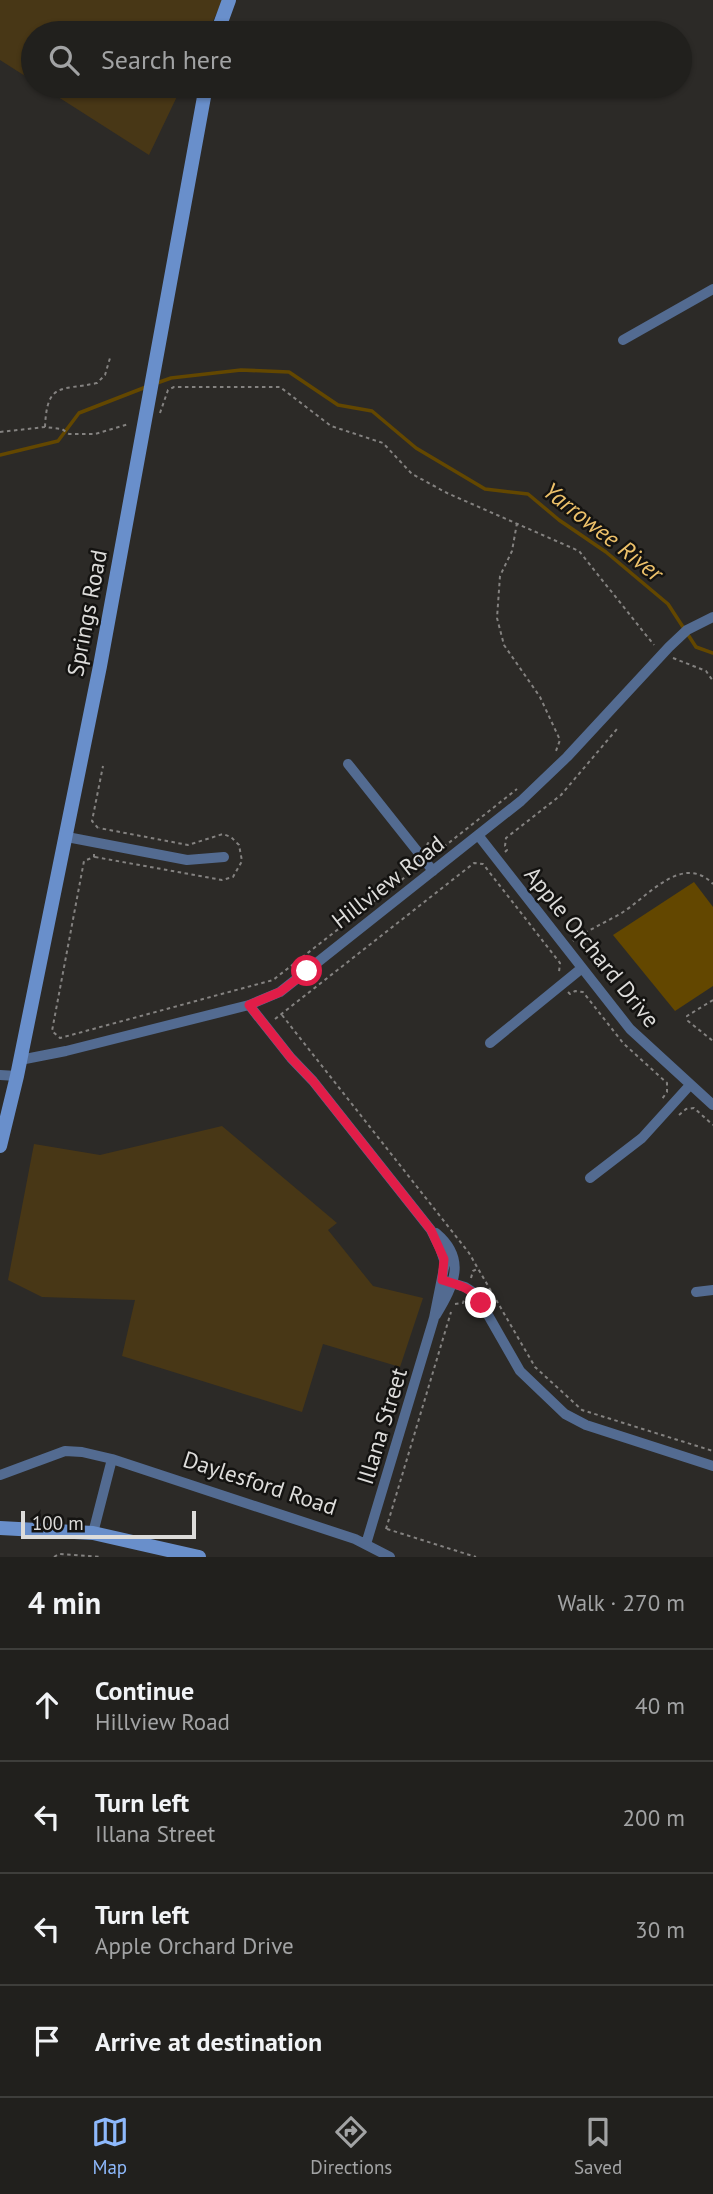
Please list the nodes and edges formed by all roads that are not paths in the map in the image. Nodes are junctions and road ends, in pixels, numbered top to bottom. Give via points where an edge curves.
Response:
1 (229, 0) edge
2 (221, 21) edge
3 (204, 98) edge
4 (713, 289) edge
5 (623, 340) dead end
6 (713, 617) edge
7 (348, 764) dead end
8 (478, 835) junction
9 (67, 836) junction
10 (224, 857) dead end
11 (433, 871) junction
12 (582, 968) junction
13 (249, 1005) junction
14 (490, 1042) dead end
15 (20, 1060) junction
16 (0, 1075) edge
17 (17, 1076) junction
18 (690, 1085) junction
19 (713, 1105) edge
20 (0, 1146) edge
21 (590, 1178) dead end
22 (447, 1282) junction
23 (713, 1290) edge
24 (696, 1292) dead end
25 (112, 1459) junction
26 (713, 1466) edge
27 (0, 1475) edge
28 (0, 1528) edge
29 (93, 1533) junction
30 (366, 1544) junction
31 (199, 1557) edge
32 (390, 1557) edge

1 - 2 street
3 - 9 street, Springs Road
4 - 5 street
6 - 8 street, Hillview Road via 688,630 666,650 551,773
7 - 11 street
8 - 11 street, Hillview Road
8 - 12 street, Apple Orchard Drive
9 - 10 street via 182,859
9 - 15 street, Springs Road
11 - 13 street, Hillview Road via 286,988
12 - 14 street
12 - 18 street, Apple Orchard Drive via 630,1029
13 - 15 street, Hillview Road
13 - 22 street, Illana Street via 427,1225 448,1242 455,1266
15 - 17 street, Springs Road
16 - 17 street
17 - 20 street, Springs Road
18 - 19 street, Apple Orchard Drive
18 - 21 street via 642,1138
22 - 26 street via 478,1298 520,1371 571,1418
22 - 30 street, Illana Street
23 - 24 street
25 - 27 street, Daylesford Road via 65,1451
25 - 29 street
25 - 30 street, Daylesford Road
28 - 29 street
29 - 31 street
30 - 32 street, Daylesford Road

